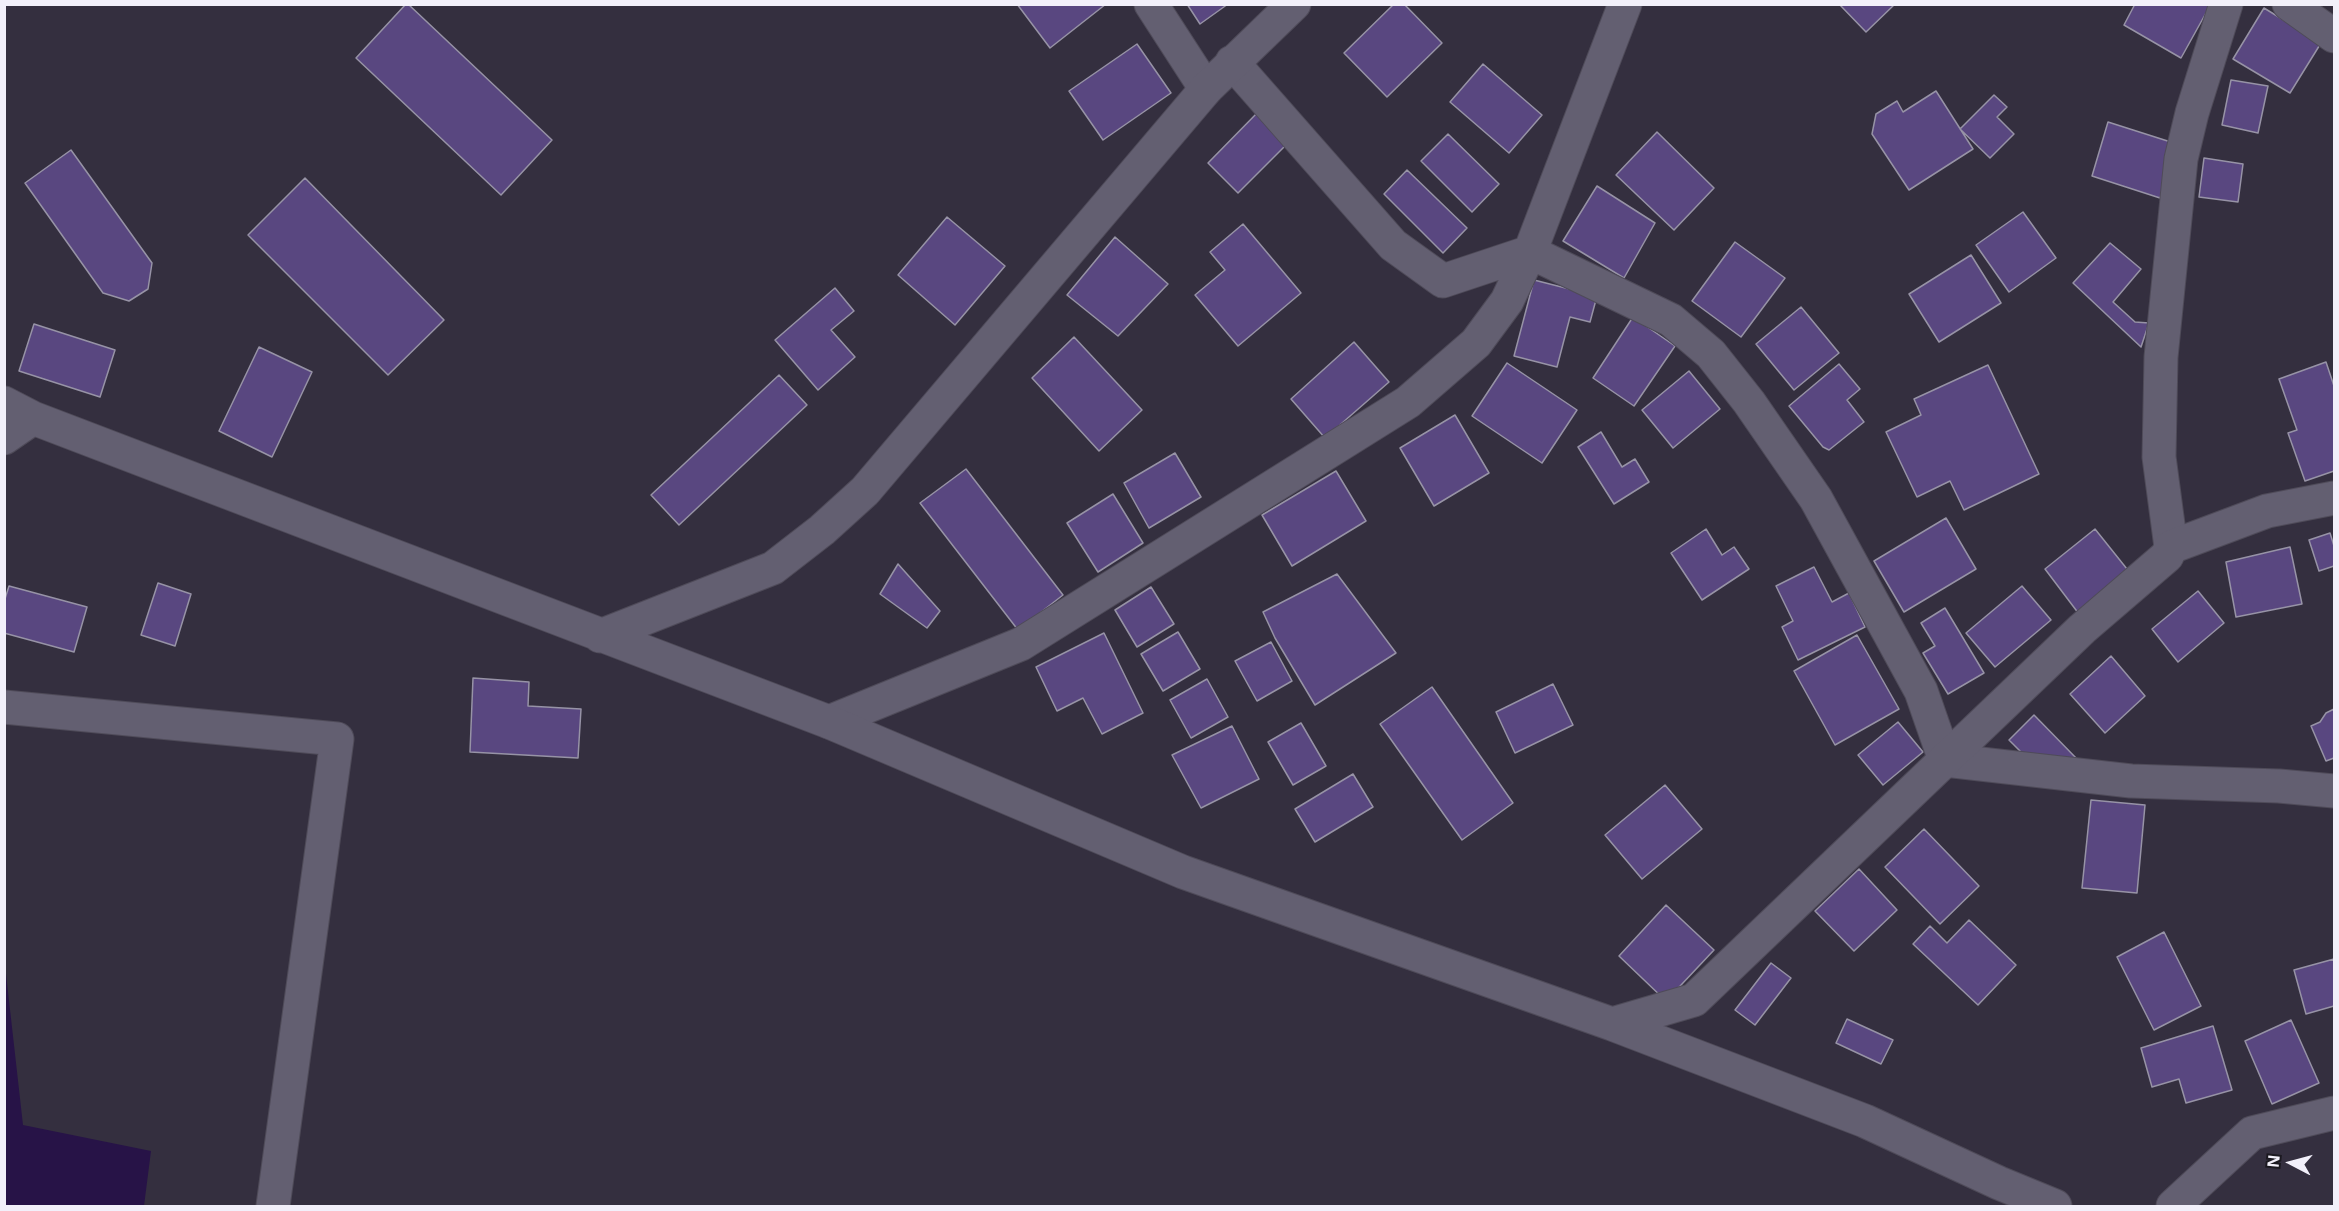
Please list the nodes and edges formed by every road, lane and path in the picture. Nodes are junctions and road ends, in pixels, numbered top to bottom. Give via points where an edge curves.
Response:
1 (1151, 4) edge
2 (1294, 4) edge
3 (1625, 4) edge
4 (2226, 4) edge
5 (2289, 4) edge
6 (2334, 36) edge
7 (1232, 62) junction
8 (1206, 89) junction
9 (1530, 252) junction
10 (19, 410) edge
11 (4, 438) edge
12 (2334, 498) edge
13 (2171, 547) junction
14 (600, 636) junction
15 (4, 707) edge
16 (829, 722) junction
17 (1945, 760) junction
18 (2334, 791) edge
19 (1612, 1024) junction
20 (2334, 1113) edge
21 (273, 1206) edge
22 (2055, 1206) edge
23 (2173, 1206) edge

1 - 8 street
2 - 7 street
3 - 9 street
4 - 13 street via 2181,159 2171,252 2161,357 2159,457
5 - 6 street
7 - 8 street
7 - 9 street via 1393,245 1443,281
8 - 14 street via 865,490 822,530 773,568
9 - 16 street via 1507,301 1476,344 1408,402 1021,644
9 - 17 street via 1671,320 1711,354 1816,499 1921,691
10 - 11 street
10 - 14 street
12 - 13 street via 2267,511
13 - 17 street via 2167,556 2082,629
14 - 16 street
15 - 21 street via 337,739
16 - 19 street via 1183,872
17 - 18 street via 2130,781
17 - 19 street via 1694,1000
19 - 22 street via 1864,1121
20 - 23 street via 2252,1134

